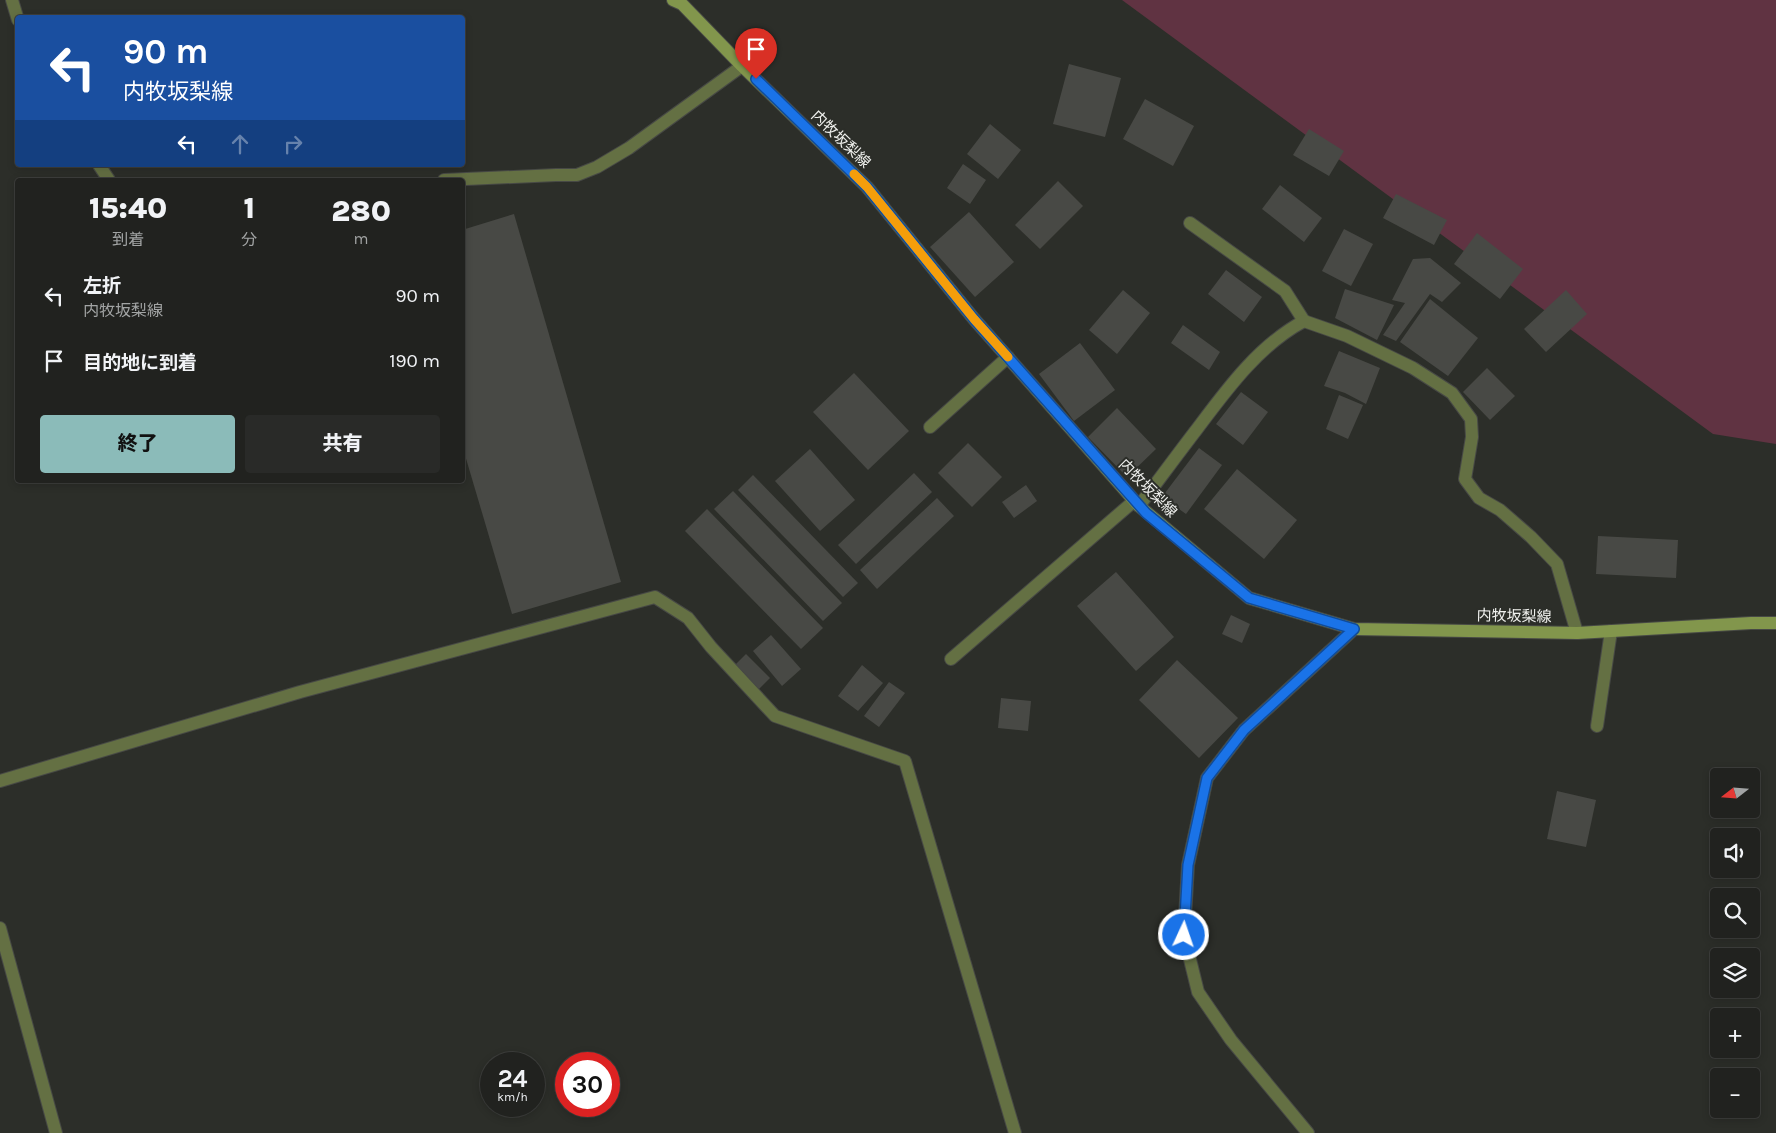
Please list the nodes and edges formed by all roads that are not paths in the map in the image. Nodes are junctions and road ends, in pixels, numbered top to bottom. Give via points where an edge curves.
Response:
1 (12, 0) edge
2 (673, 0) edge
3 (16, 15) edge
4 (742, 66) junction
5 (100, 167) edge
6 (108, 178) edge
7 (454, 178) edge
8 (1190, 224) dead end
9 (1304, 320) junction
10 (1008, 357) junction
11 (930, 427) dead end
12 (1136, 504) junction
13 (1776, 623) edge
14 (1354, 629) junction
15 (1611, 631) junction
16 (1577, 633) junction
17 (951, 659) dead end
18 (1597, 726) dead end
19 (0, 781) edge
20 (0, 928) edge
21 (56, 1133) edge
22 (1015, 1133) edge
23 (1308, 1133) edge

1 - 3 street
2 - 4 main road, 内牧坂梨線 via 682,4
4 - 7 street via 629,148 577,175
4 - 10 main road, 内牧坂梨線 via 867,187
5 - 6 street
8 - 9 street via 1285,291
9 - 12 street via 1257,357
9 - 16 street via 1348,336 1413,368 1452,393 1472,419 1465,479 1479,498 1500,510 1557,564
10 - 11 street
10 - 12 main road, 内牧坂梨線
12 - 14 main road, 内牧坂梨線 via 1249,598
12 - 17 street
13 - 15 main road, 内牧坂梨線
14 - 16 main road, 内牧坂梨線
14 - 23 street via 1244,730 1207,778 1188,865 1184,935 1198,992 1231,1040
15 - 16 main road, 内牧坂梨線
15 - 18 street
19 - 22 street via 300,692 655,597 688,618 775,716 905,761
20 - 21 street

